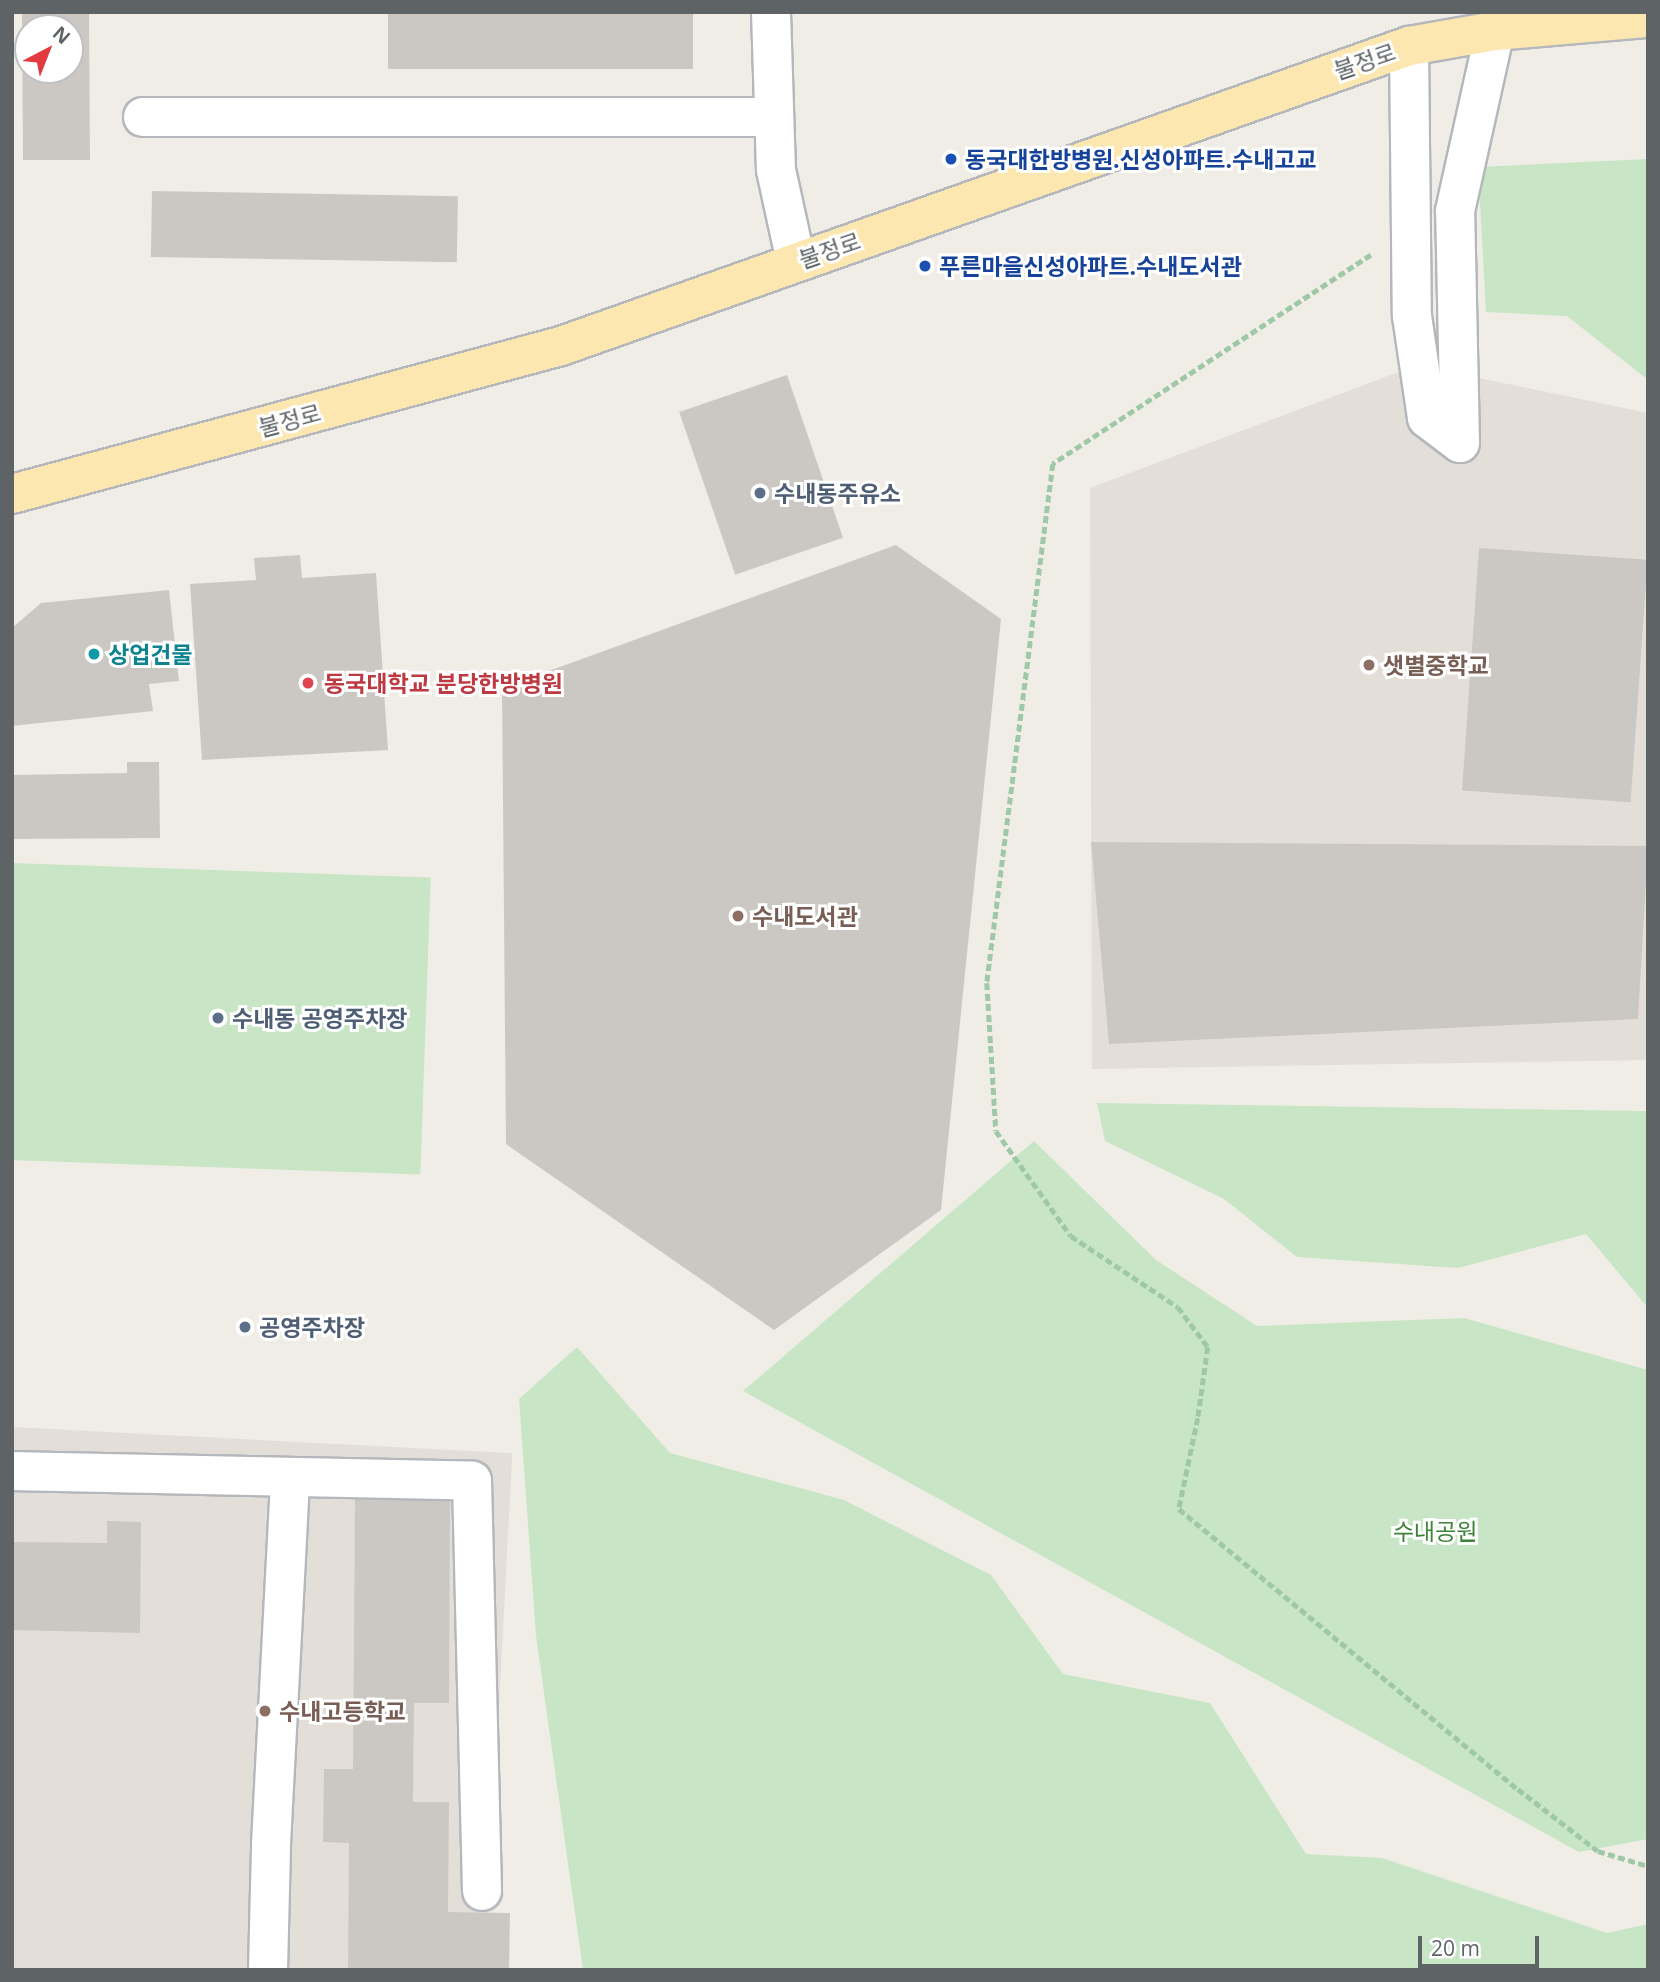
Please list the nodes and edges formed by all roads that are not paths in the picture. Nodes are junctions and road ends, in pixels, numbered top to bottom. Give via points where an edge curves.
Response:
1 (771, 12) edge
2 (1648, 18) edge
3 (1495, 22) edge
4 (1408, 29) edge
5 (143, 117) dead end
6 (773, 117) junction
7 (796, 261) junction
8 (12, 495) edge
9 (12, 1471) edge
10 (290, 1477) junction
11 (482, 1891) dead end
12 (268, 1970) edge

1 - 6 lane
2 - 3 main road, 불정로
3 - 4 main road, 불정로
3 - 4 lane via 1455,211 1460,443 1427,418 1412,316
4 - 7 main road, 불정로
5 - 6 lane
6 - 7 lane via 776,170
7 - 8 main road, 불정로 via 561,346
9 - 10 lane
10 - 11 lane via 472,1481
10 - 12 lane

